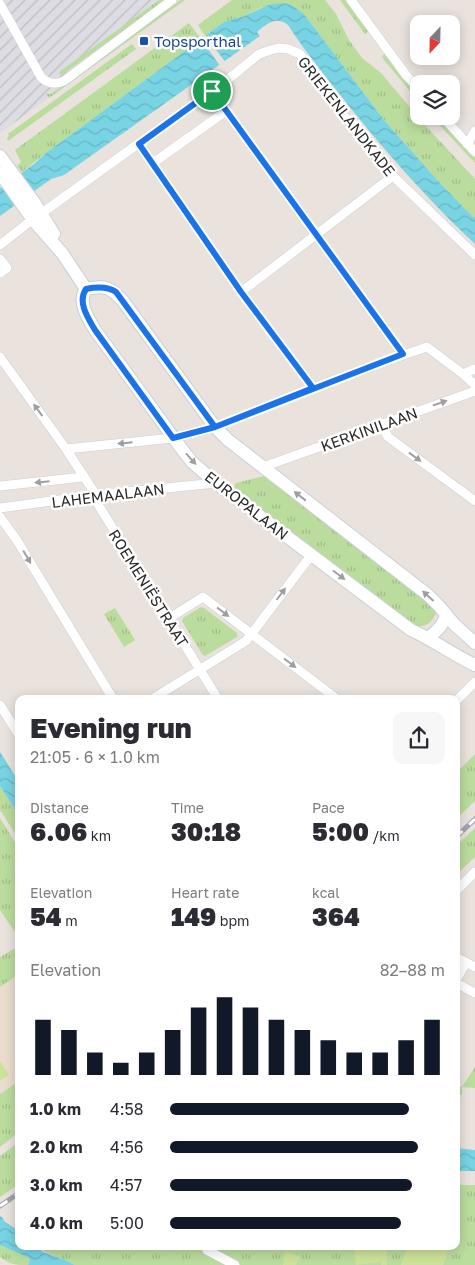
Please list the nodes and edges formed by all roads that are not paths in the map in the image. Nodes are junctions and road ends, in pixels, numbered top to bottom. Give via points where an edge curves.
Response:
1 (172, 0) edge
2 (350, 0) edge
3 (0, 4) edge
4 (410, 79) edge
5 (212, 91) junction
6 (226, 111) junction
7 (450, 125) edge
8 (475, 131) edge
9 (139, 144) junction
10 (467, 144) junction
11 (475, 152) edge
12 (0, 156) edge
13 (153, 163) junction
14 (5, 174) edge
15 (393, 176) junction
16 (37, 217) junction
17 (316, 234) junction
18 (0, 245) edge
19 (475, 255) edge
20 (0, 259) edge
21 (0, 273) edge
22 (86, 289) junction
23 (241, 292) junction
24 (403, 354) junction
25 (0, 357) edge
26 (475, 369) edge
27 (463, 374) junction
28 (475, 386) edge
29 (313, 388) junction
30 (475, 391) edge
31 (381, 424) junction
32 (215, 427) junction
33 (173, 438) junction
34 (66, 449) junction
35 (263, 467) junction
36 (83, 477) junction
37 (216, 483) junction
38 (0, 486) edge
39 (96, 495) junction
40 (475, 501) edge
41 (0, 508) edge
42 (0, 517) edge
43 (313, 555) junction
44 (446, 614) junction
45 (168, 619) junction
46 (252, 633) junction
47 (428, 638) junction
48 (475, 642) edge
49 (475, 665) edge
50 (199, 669) junction
51 (475, 682) edge
52 (111, 695) edge
53 (158, 695) edge
54 (215, 695) edge
55 (332, 695) edge
56 (460, 697) edge
57 (0, 705) edge
58 (15, 729) edge
59 (475, 872) edge
60 (460, 886) edge
61 (460, 959) edge
62 (466, 962) junction
63 (475, 967) edge
64 (460, 973) edge
65 (460, 984) edge
66 (475, 993) edge
67 (207, 1250) dead end
68 (235, 1265) edge

1 - 3 street via 64,81 54,84 41,77
2 - 4 street
5 - 6 street
5 - 9 street
5 - 15 street, GRIEKENLANDKADE via 259,54 279,48 300,54 341,112
6 - 13 street
6 - 17 street
7 - 10 street
8 - 10 street
9 - 13 street
9 - 16 street
10 - 11 street
12 - 14 street
13 - 23 street
14 - 16 street
15 - 17 street
15 - 19 street, GRIEKENLANDKADE
16 - 18 street
16 - 22 street
17 - 23 street
17 - 24 street
20 - 21 street via 7,268
22 - 32 street via 105,288 116,292
22 - 33 street, EUROPALAAN via 84,306 95,330
23 - 29 street
24 - 27 street via 427,347
24 - 29 street
34 -> 25 street, LAHEMAALAAN
26 - 27 street
27 - 28 street
29 - 32 street
31 -> 30 street, KERKINILAAN
31 - 35 street, KERKINILAAN
31 -> 40 street via 388,438
32 - 33 street
32 - 35 street
33 -> 34 street
33 -> 37 street, EUROPALAAN via 192,462
34 - 36 street, LAHEMAALAAN
44 -> 35 street via 428,594
36 -> 38 street, LAHEMAALAAN
36 - 39 street, ROEMENIËSTRAAT
37 - 39 street, LAHEMAALAAN
37 - 43 street, EUROPALAAN
39 - 41 street, LAHEMAALAAN
39 - 45 street, ROEMENIËSTRAAT via 99,506
42 -> 52 street
46 -> 43 street
43 -> 47 street, EUROPALAAN via 411,630
44 - 47 street via 446,619
44 - 48 street
45 -> 46 street via 203,597
45 - 50 street, ROEMENIËSTRAAT
46 - 50 street via 246,641
46 -> 55 street
47 - 49 street, EUROPALAAN
50 - 53 street
50 - 54 street, ROEMENIËSTRAAT
51 - 56 street
57 - 58 street
59 - 60 street
61 - 62 street
62 - 63 street
62 - 64 street
65 - 66 street
67 - 68 street

